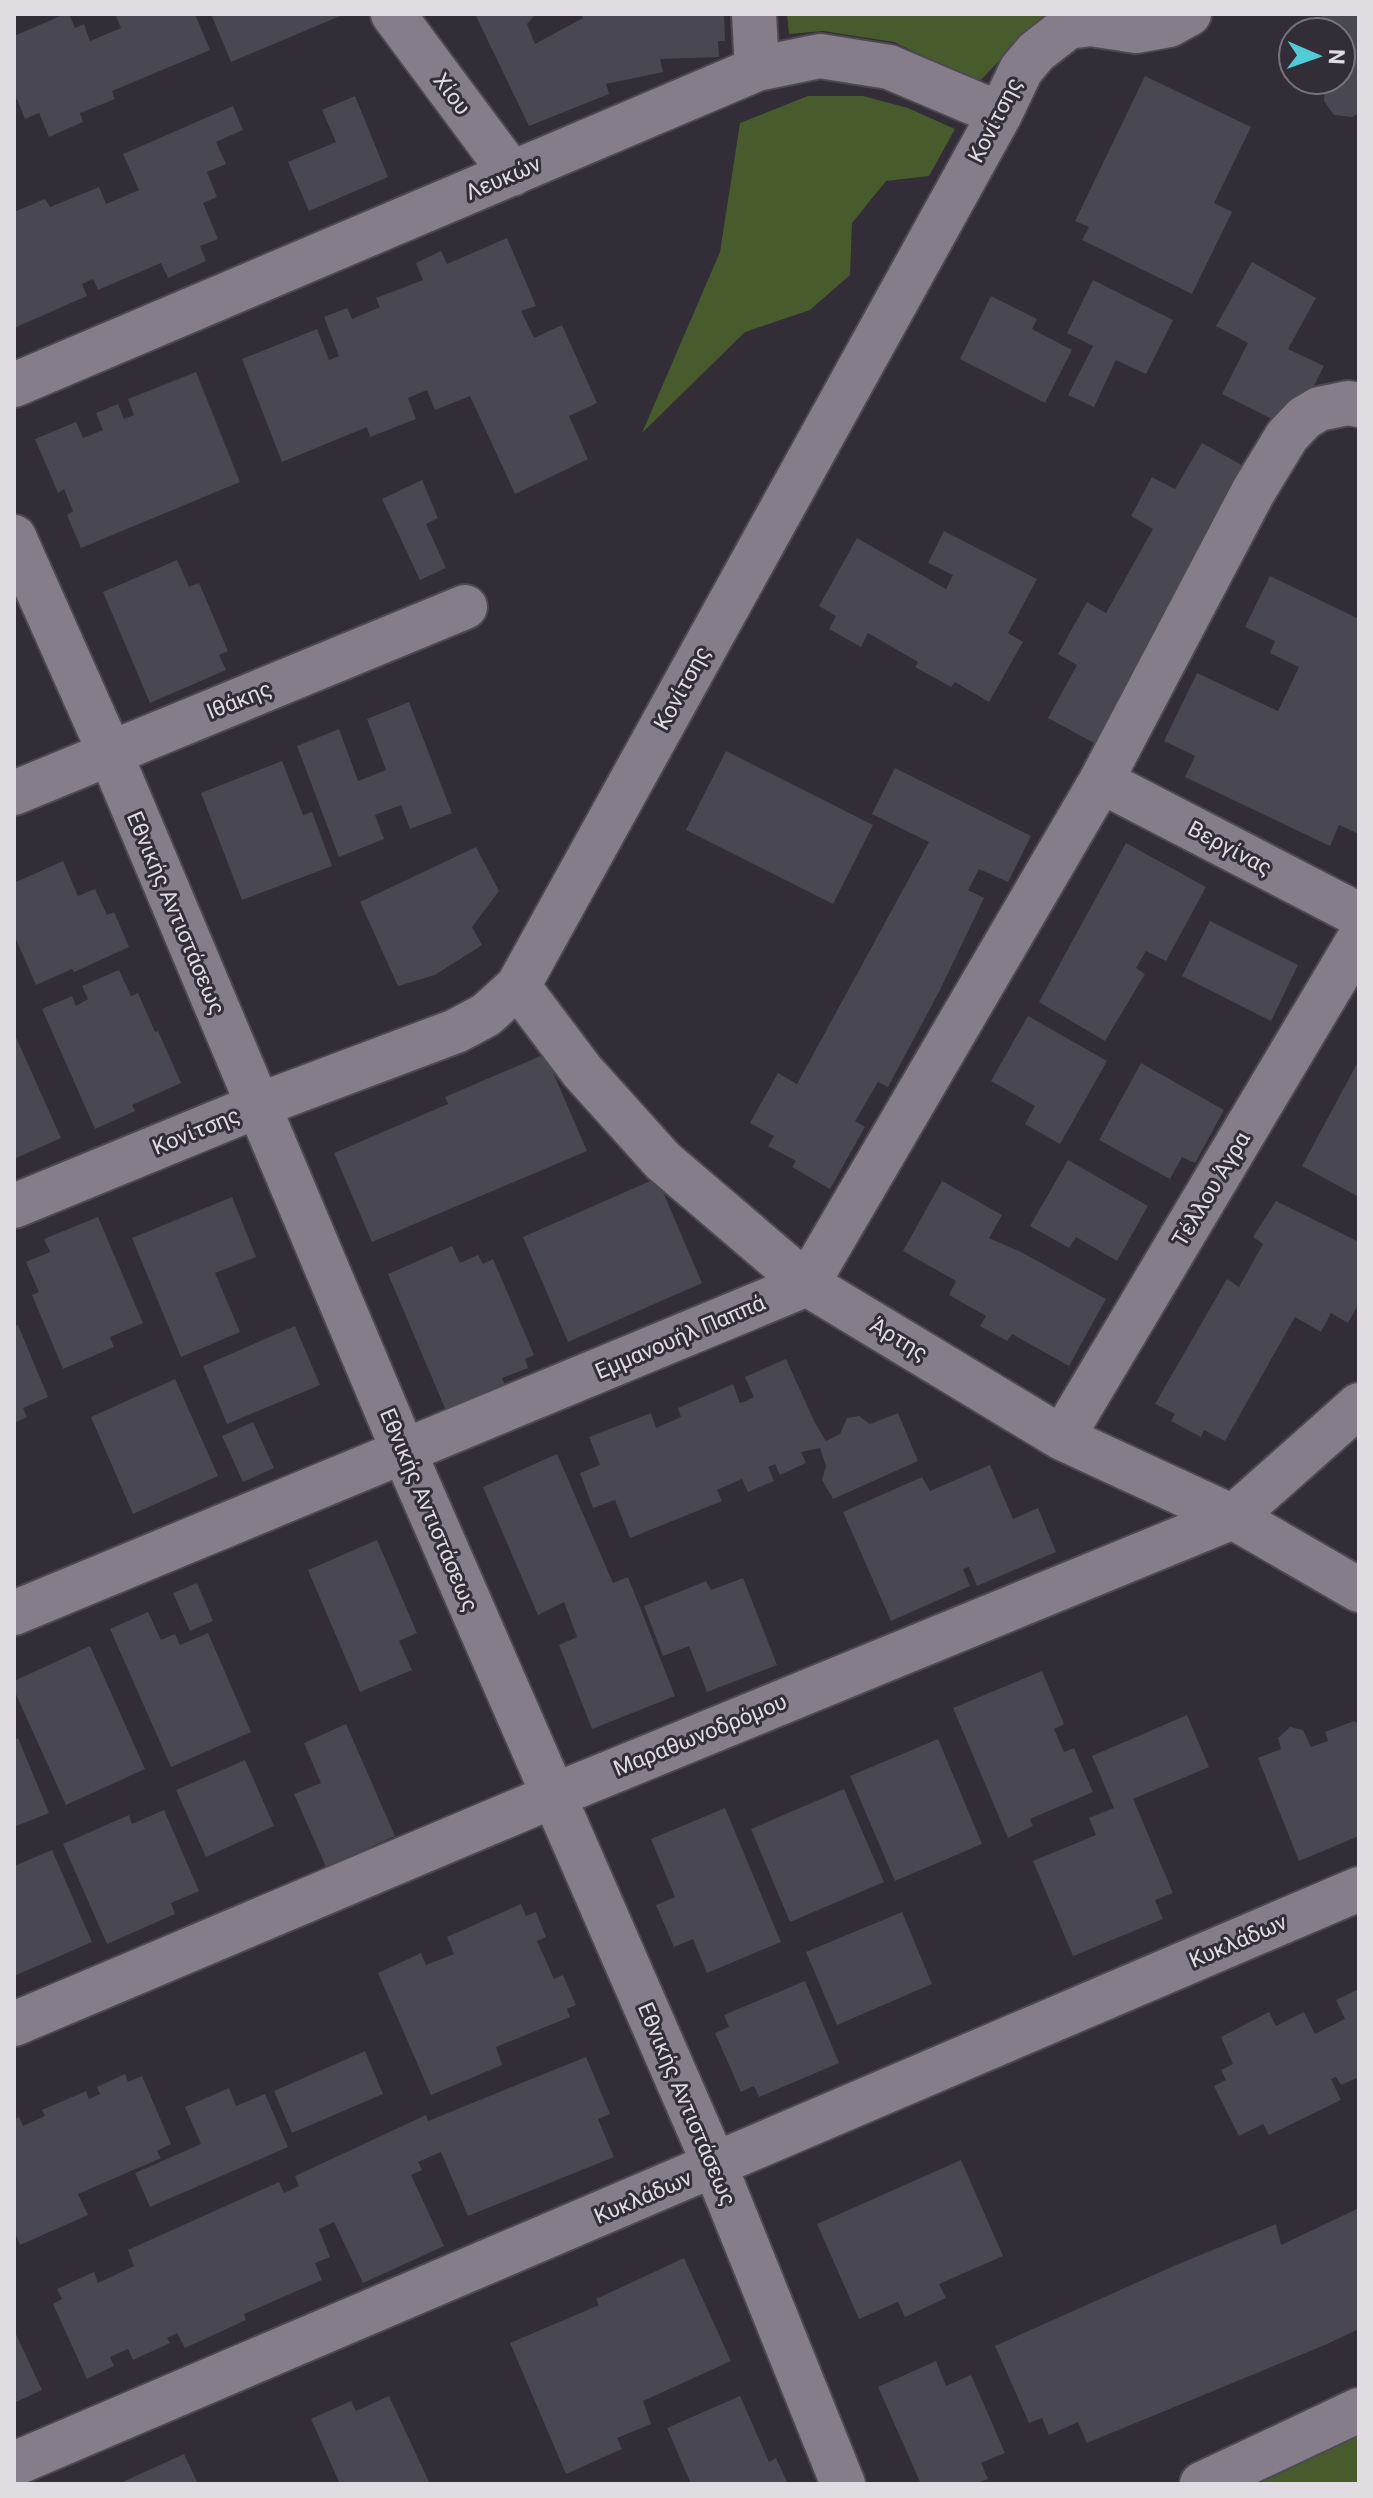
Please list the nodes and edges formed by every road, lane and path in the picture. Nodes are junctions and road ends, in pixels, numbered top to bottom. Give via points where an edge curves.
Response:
1 (393, 14) edge
2 (754, 14) edge
3 (1189, 14) edge
4 (757, 69) junction
5 (1000, 114) junction
6 (512, 174) junction
7 (14, 385) edge
8 (1359, 405) edge
9 (14, 537) edge
10 (465, 607) dead end
11 (110, 753) junction
12 (1101, 781) junction
13 (14, 793) edge
14 (1359, 915) edge
15 (1359, 939) edge
16 (518, 986) junction
17 (257, 1106) junction
18 (14, 1206) edge
19 (807, 1284) junction
20 (1359, 1405) edge
21 (1062, 1438) junction
22 (404, 1452) junction
23 (1233, 1517) junction
24 (1359, 1590) edge
25 (14, 1613) edge
26 (553, 1796) junction
27 (1359, 1889) edge
28 (14, 2024) edge
29 (715, 2166) junction
30 (1359, 2410) edge
31 (14, 2464) edge
32 (843, 2484) edge
33 (1202, 2484) edge

1 - 6 street, Χίου
2 - 4 street
3 - 5 street, Κονίτσης via 1169,25 1136,31 1091,24 1068,27 1021,70
4 - 5 street, Λευκών via 820,56 889,67
4 - 6 street, Λευκών
5 - 16 street, Κονίτσης
6 - 7 street, Λευκών
8 - 12 street via 1319,409 1287,436
9 - 11 street, Εθνικής Αντιστάσεως
10 - 11 street, Ιθάκης
11 - 13 street, Ιθάκης
11 - 17 street, Εθνικής Αντιστάσεως
12 - 14 street, Βεργίνας
12 - 19 street
15 - 21 street, Τέλλου Άγρα
16 - 17 street, Κονίτσης via 486,1015 456,1031
16 - 19 street, Άρτης via 582,1071 663,1161
17 - 18 street, Κονίτσης
17 - 22 street, Εθνικής Αντιστάσεως
19 - 21 street, Άρτης
19 - 22 street, Εμμανουήλ Παππά
20 - 23 street, Μαραθωνοδρόμου
21 - 23 street, Άρτης
22 - 25 street, Εμμανουήλ Παππά
22 - 26 street, Εθνικής Αντιστάσεως
23 - 24 street, Άρτης
23 - 26 street, Μαραθωνοδρόμου
26 - 28 street, Μαραθωνοδρόμου
26 - 29 street, Εθνικής Αντιστάσεως
27 - 29 street, Κυκλάδων
29 - 31 street, Κυκλάδων
29 - 32 street, Εθνικής Αντιστάσεως
30 - 33 street

